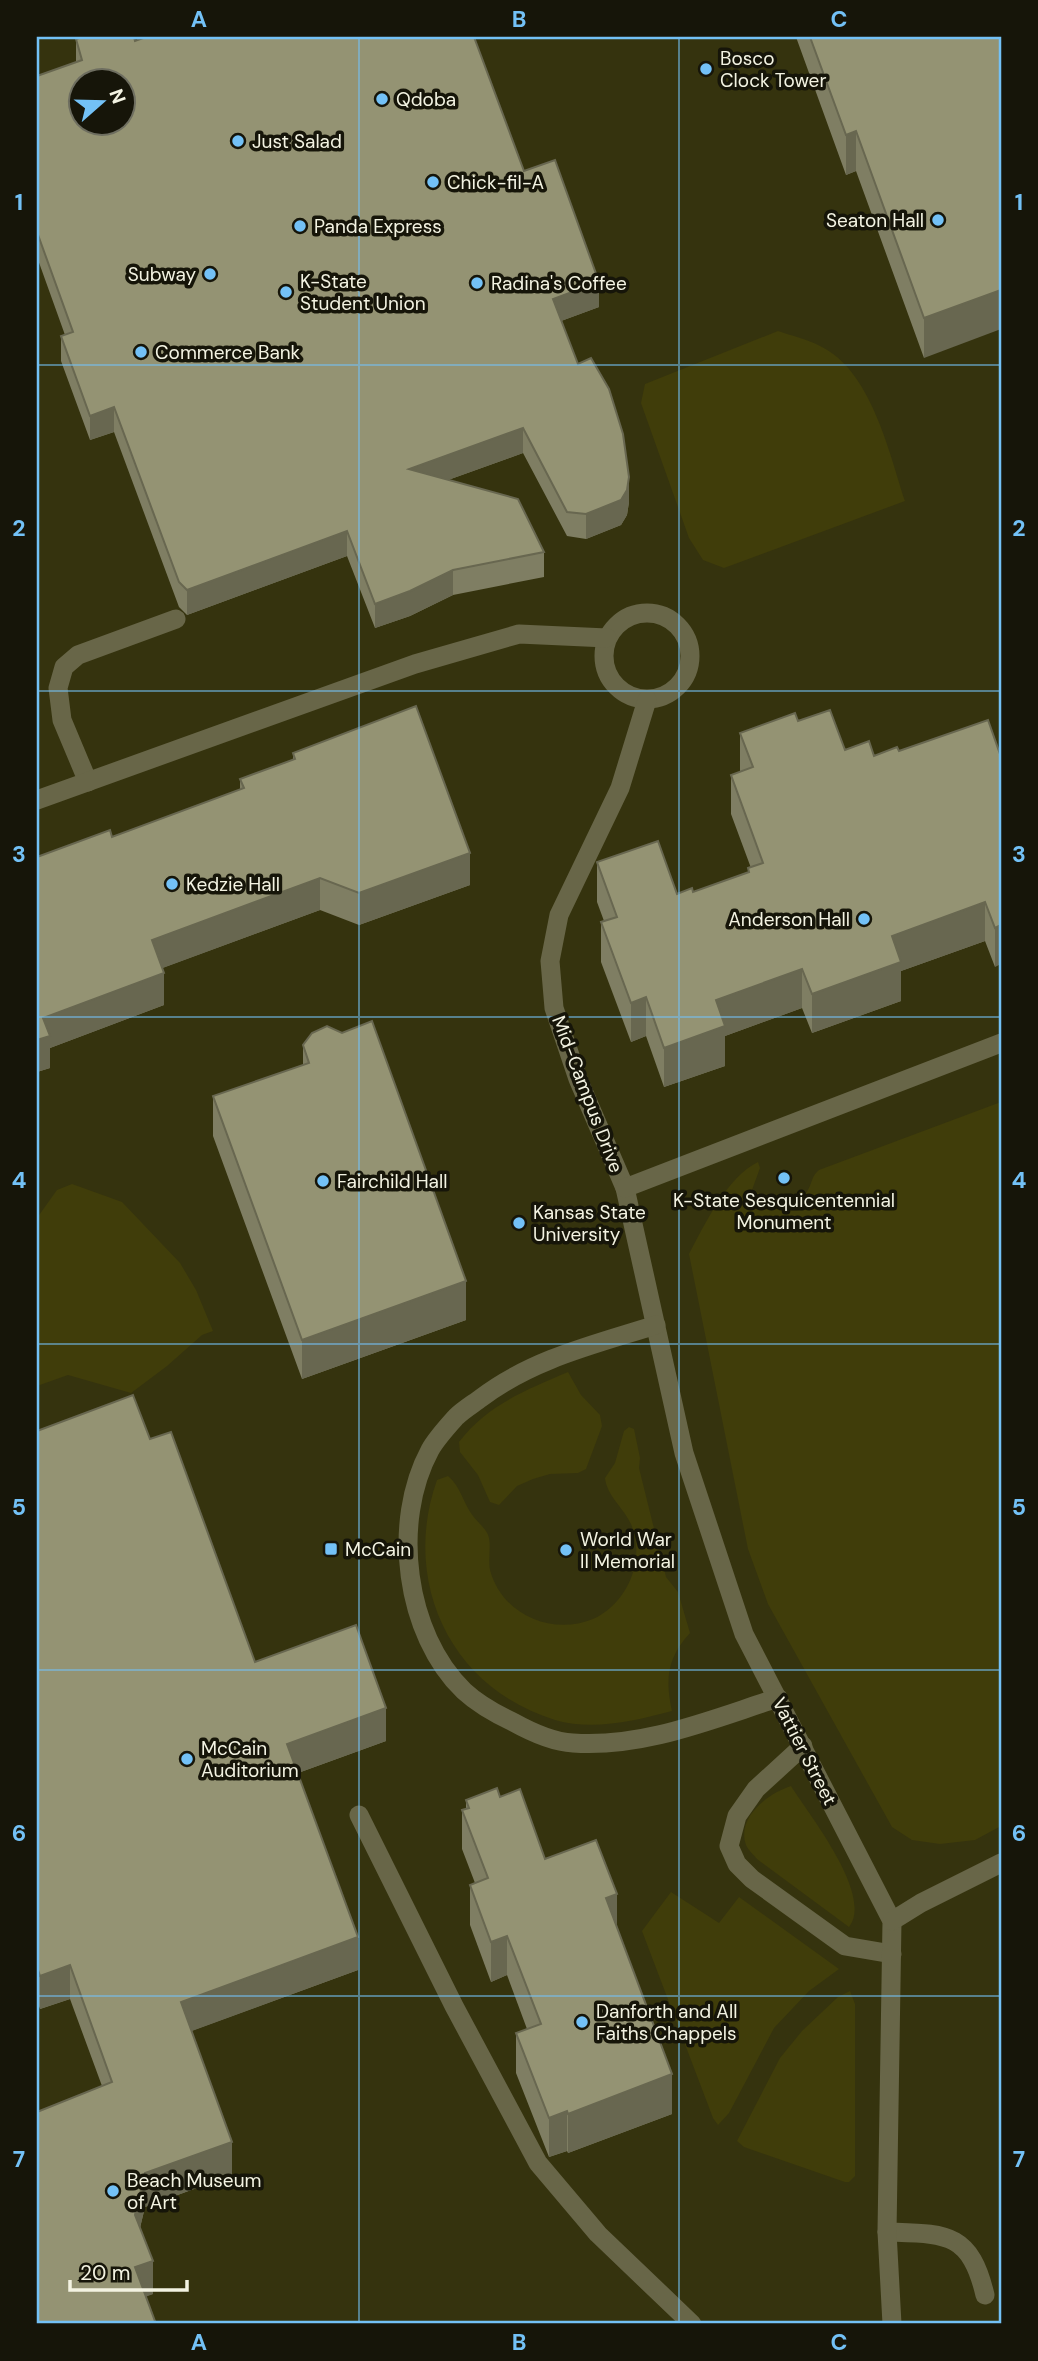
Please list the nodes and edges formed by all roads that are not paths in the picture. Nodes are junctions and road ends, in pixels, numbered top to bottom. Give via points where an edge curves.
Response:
1 (177, 619) dead end
2 (607, 638) junction
3 (647, 700) junction
4 (88, 782) junction
5 (37, 800) edge
6 (1001, 1043) edge
7 (625, 1188) junction
8 (656, 1325) junction
9 (778, 1698) junction
10 (803, 1746) junction
11 (359, 1815) dead end
12 (1001, 1863) edge
13 (892, 1921) junction
14 (892, 1954) junction
15 (887, 2232) junction
16 (985, 2295) dead end
17 (692, 2324) edge
18 (892, 2324) edge

1 - 4 street via 78,655 64,667 58,688 62,720
2 - 3 street via 603,652 610,679 619,690
2 - 3 street via 626,618 653,612 678,625 686,637 690,658 684,680 668,694
2 - 4 street via 519,634 415,664
3 - 7 street, Mid-Campus Drive via 620,788 559,915 550,961 554,1008 578,1079
4 - 5 street
6 - 7 street, Mid-Campus Drive
7 - 8 street, Vattier Street
8 - 9 street, Vattier Street via 689,1466 744,1634
8 - 9 street via 548,1360 503,1381 458,1415 430,1449 410,1512 411,1593 441,1662 464,1691 537,1735 571,1743 656,1737
9 - 10 street, Vattier Street
10 - 13 street, Vattier Street
10 - 14 street via 750,1798 737,1816 729,1846 737,1864 752,1879 845,1946
11 - 17 street via 538,2163 598,2234
12 - 13 street
13 - 14 street, Vattier Street
14 - 15 street, Vattier Street
15 - 16 street via 940,2235 958,2243 976,2263
15 - 18 street, Vattier Street

